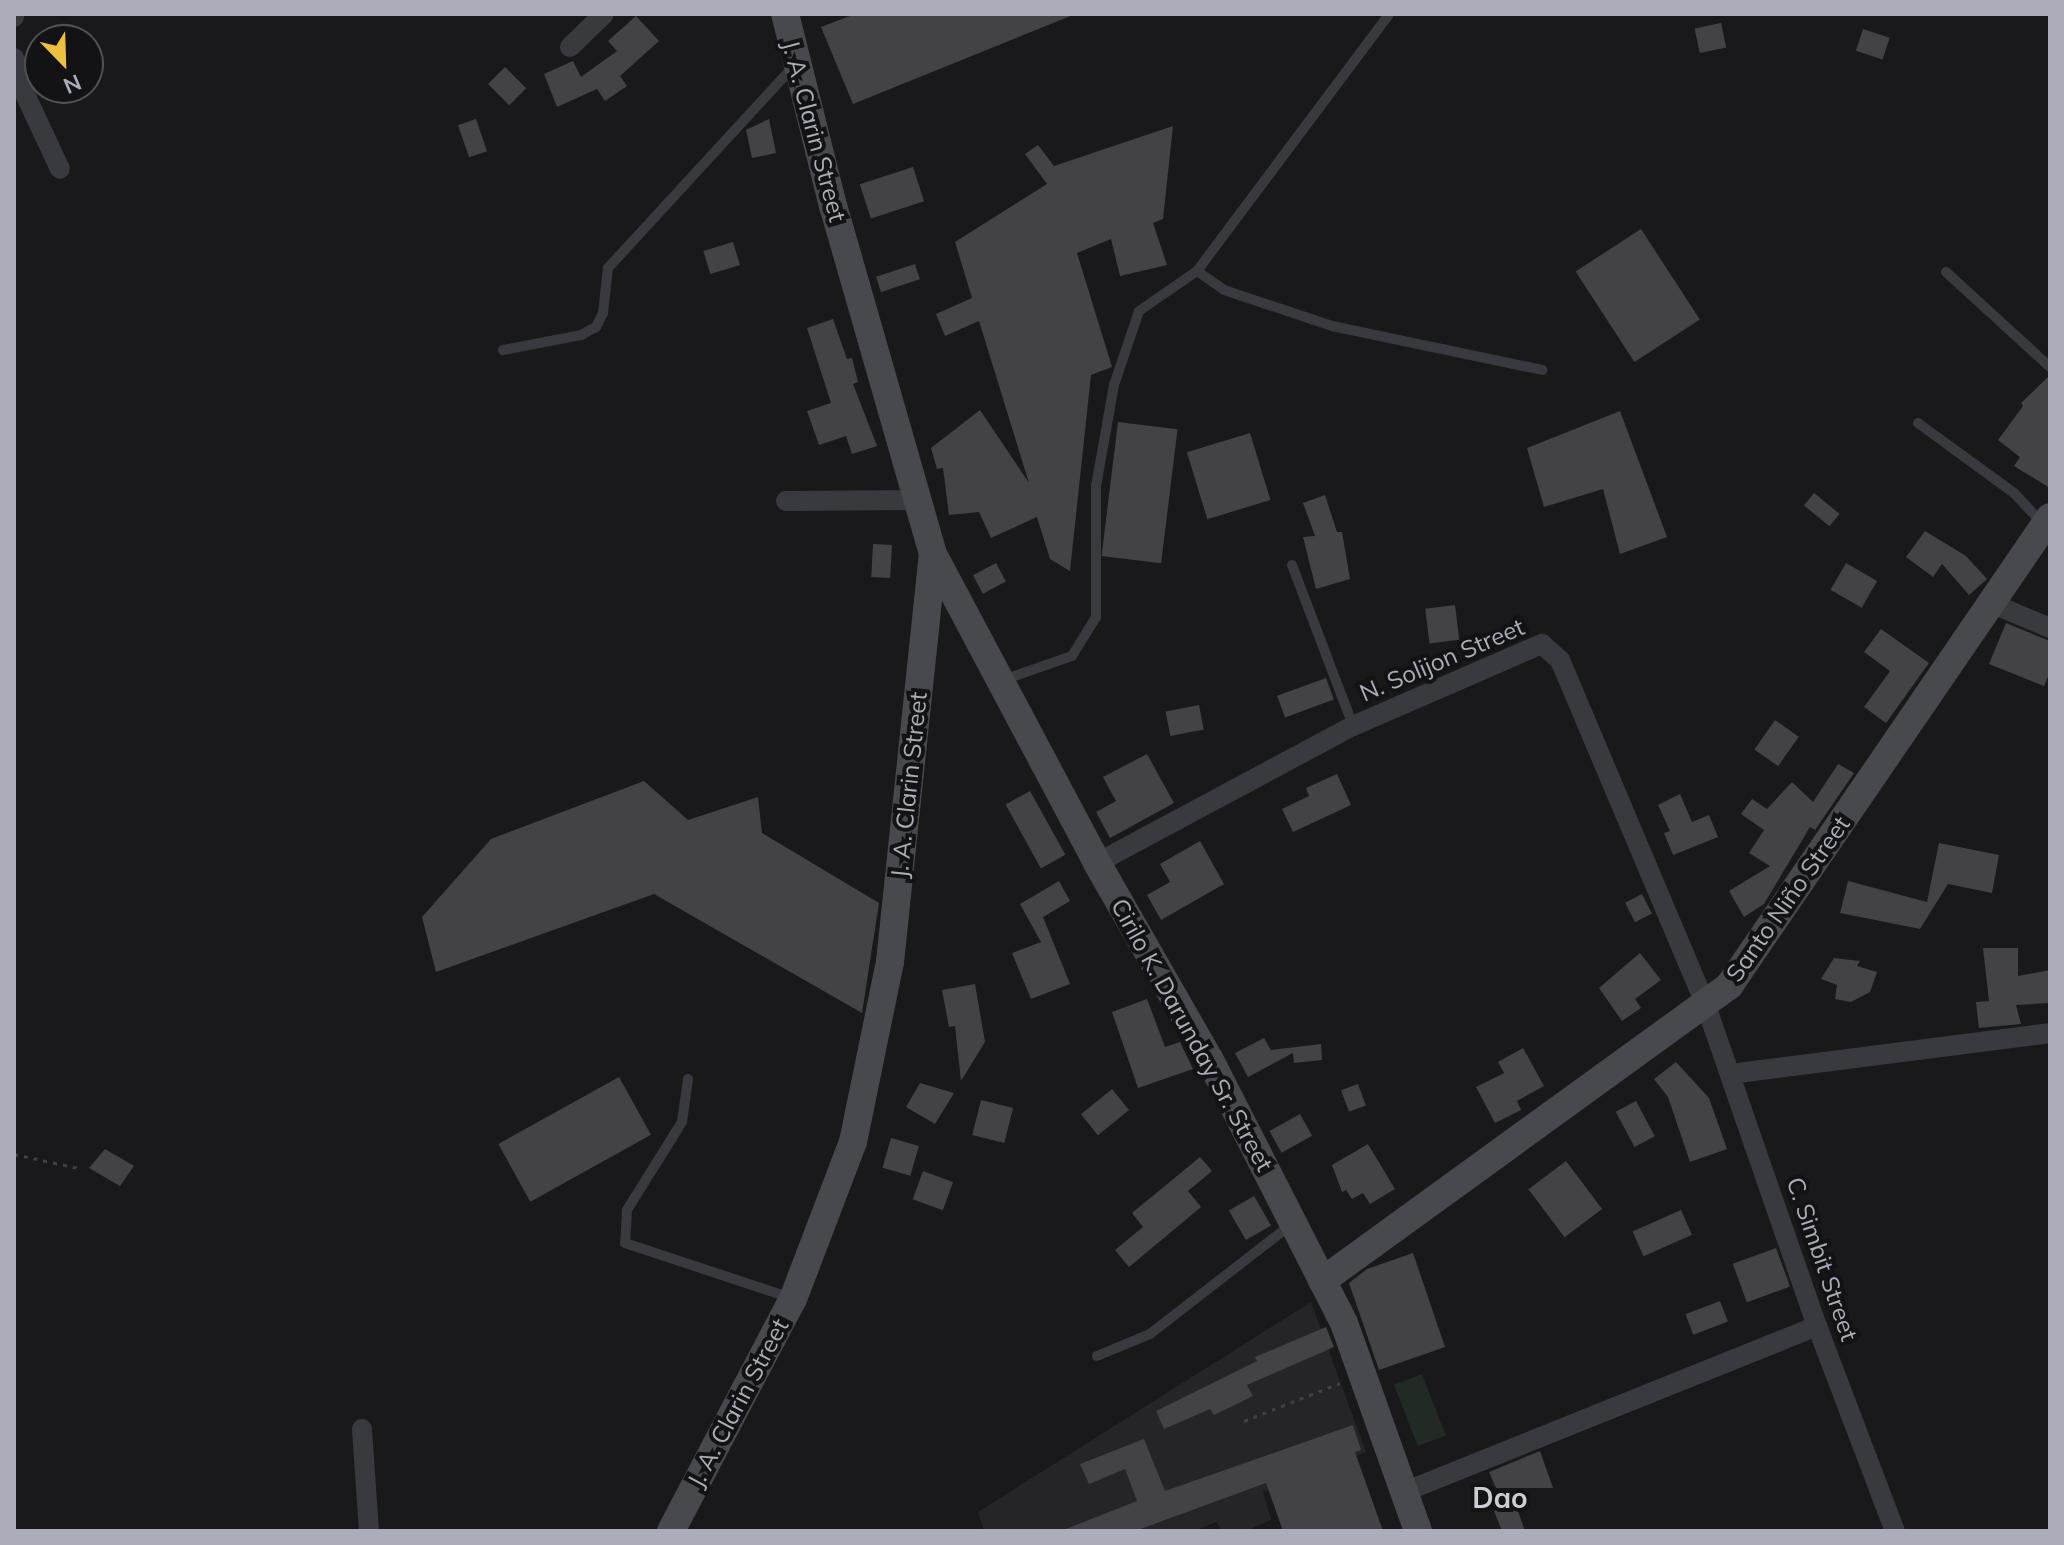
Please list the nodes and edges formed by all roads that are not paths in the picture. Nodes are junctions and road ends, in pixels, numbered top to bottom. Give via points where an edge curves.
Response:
1 (604, 14) edge
2 (1389, 14) edge
3 (788, 15) edge
4 (570, 47) dead end
5 (14, 58) edge
6 (795, 64) junction
7 (60, 169) dead end
8 (1197, 271) junction
9 (1946, 272) dead end
10 (503, 350) dead end
11 (2050, 367) edge
12 (1542, 370) dead end
13 (1918, 423) dead end
14 (920, 500) junction
15 (786, 501) dead end
16 (2047, 521) edge
17 (933, 554) junction
18 (1292, 565) dead end
19 (1991, 603) junction
20 (2050, 628) edge
21 (1003, 680) junction
22 (1353, 726) junction
23 (1097, 863) junction
24 (1705, 1003) junction
25 (2050, 1033) edge
26 (1730, 1074) junction
27 (688, 1079) dead end
28 (1293, 1223) junction
29 (1322, 1281) junction
30 (793, 1299) junction
31 (1817, 1326) junction
32 (1097, 1356) dead end
33 (362, 1429) dead end
34 (1404, 1492) junction
35 (369, 1531) edge
36 (671, 1531) edge
37 (1418, 1531) edge
38 (1895, 1531) edge

1 - 4 street
2 - 8 lane
3 - 6 main road, J. A. Clarin Street
5 - 7 street
6 - 10 lane via 608,268 603,313 596,327 581,335
6 - 14 main road, J. A. Clarin Street
8 - 12 lane via 1224,290 1332,326
8 - 21 lane via 1139,311 1114,385 1096,486 1096,617 1072,656
9 - 11 lane
13 - 16 lane
14 - 15 street
14 - 17 main road, J. A. Clarin Street
16 - 19 main road, Santo Niño Street
17 - 21 main road, Cirilo K. Darunday Sr. Street
17 - 30 main road, J. A. Clarin Street via 890,962 853,1142
18 - 22 lane
19 - 20 street
19 - 24 main road, Santo Niño Street via 1767,935 1729,986
21 - 23 main road, Cirilo K. Darunday Sr. Street
22 - 23 street, N. Solijon Street
22 - 24 street, N. Solijon Street via 1542,644 1560,660
23 - 28 main road, Cirilo K. Darunday Sr. Street via 1210,1060
24 - 26 street, C. Simbit Street
24 - 29 main road, Santo Niño Street
25 - 26 street
26 - 31 street, C. Simbit Street
27 - 30 lane via 682,1122 627,1210 625,1243
28 - 29 main road, Cirilo K. Darunday Sr. Street
28 - 32 lane via 1150,1334
29 - 34 main road, Cirilo K. Darunday Sr. Street
30 - 36 main road, J. A. Clarin Street
31 - 34 street
31 - 38 street, C. Simbit Street
33 - 35 street
34 - 37 main road, Cirilo K. Darunday Sr. Street

